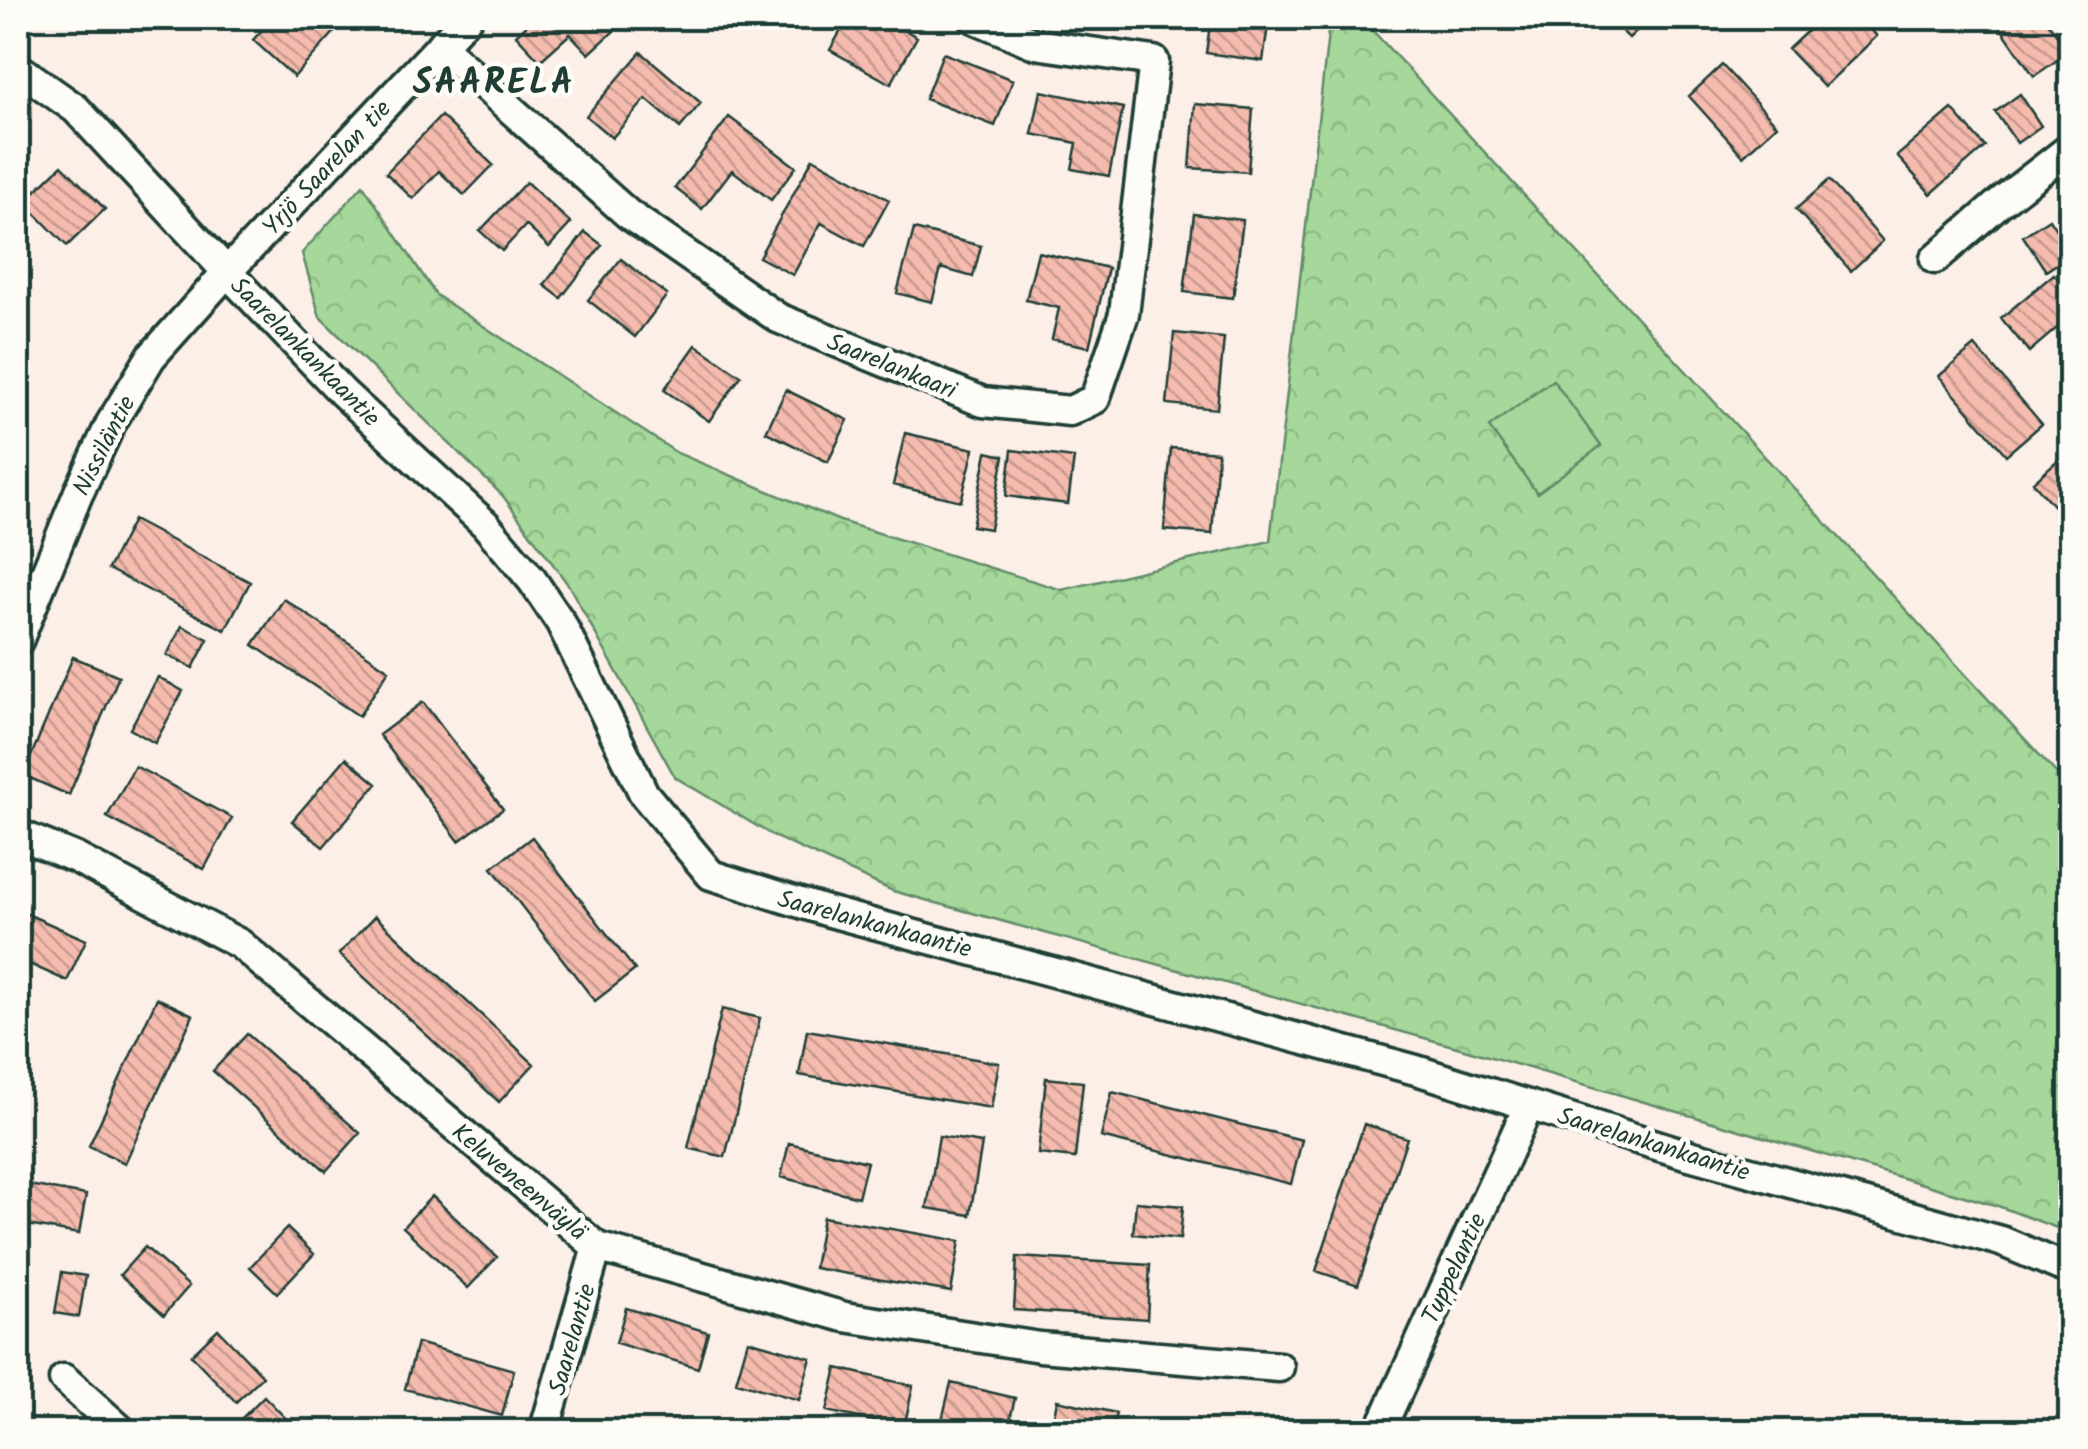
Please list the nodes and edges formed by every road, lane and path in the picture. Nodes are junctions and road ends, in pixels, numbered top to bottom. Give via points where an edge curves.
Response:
1 (467, 18) edge
2 (974, 18) edge
3 (440, 46) junction
4 (18, 68) edge
5 (2070, 148) edge
6 (1936, 260) dead end
7 (226, 272) junction
8 (18, 641) edge
9 (18, 834) edge
10 (1529, 1105) junction
11 (598, 1247) junction
12 (2070, 1270) edge
13 (1279, 1367) dead end
14 (64, 1379) dead end
15 (122, 1432) edge
16 (544, 1432) edge
17 (1378, 1432) edge

1 - 3 street, Yrjö Saarelan tie
2 - 3 street, Saarelankaari via 1035,44 1154,61 1124,314 1096,398 1070,410 982,402 778,318 628,214
3 - 7 street, Yrjö Saarelan tie
4 - 7 street, Saarelankankaantie via 76,108
5 - 6 street
7 - 8 street, Nissiläntie via 150,357 112,423
7 - 10 street, Saarelankankaantie via 343,393 485,524 532,580 561,624 644,794 711,875
9 - 11 street, Keluveneenväylä via 240,944
10 - 12 street, Saarelankankaantie via 2001,1241
10 - 17 street, Tuppelantie
11 - 13 street, Keluveneenväylä via 845,1317 1040,1348
11 - 16 street, Saarelantie
14 - 15 street

